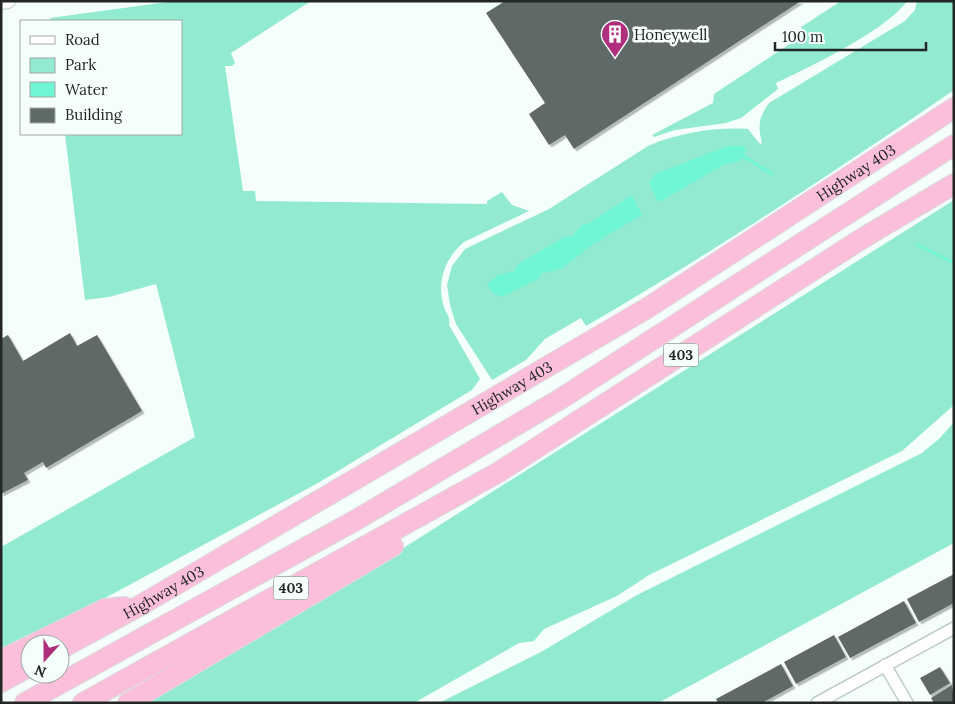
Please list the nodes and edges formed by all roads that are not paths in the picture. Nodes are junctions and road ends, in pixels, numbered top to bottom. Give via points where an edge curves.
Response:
1 (8, 1) edge
2 (1, 2) edge
3 (954, 108) edge
4 (954, 145) edge
5 (954, 184) edge
6 (498, 472) junction
7 (141, 605) junction
8 (954, 628) edge
9 (54, 634) edge
10 (70, 644) edge
11 (20, 651) edge
12 (1, 660) edge
13 (886, 665) junction
14 (20, 672) edge
15 (1, 682) edge
16 (25, 703) edge
17 (83, 703) edge
18 (128, 703) edge
19 (817, 703) edge
20 (907, 703) edge

1 - 2 street
3 - 7 highway, Highway 403 via 649,307
4 - 16 highway via 562,398 356,520
5 - 6 highway, 403 via 863,238
6 - 17 highway, 403
6 - 18 highway via 448,513
7 - 9 highway via 105,609
7 - 10 highway, Highway 403
8 - 13 street
11 - 12 highway
13 - 19 street
13 - 20 street
14 - 15 highway

